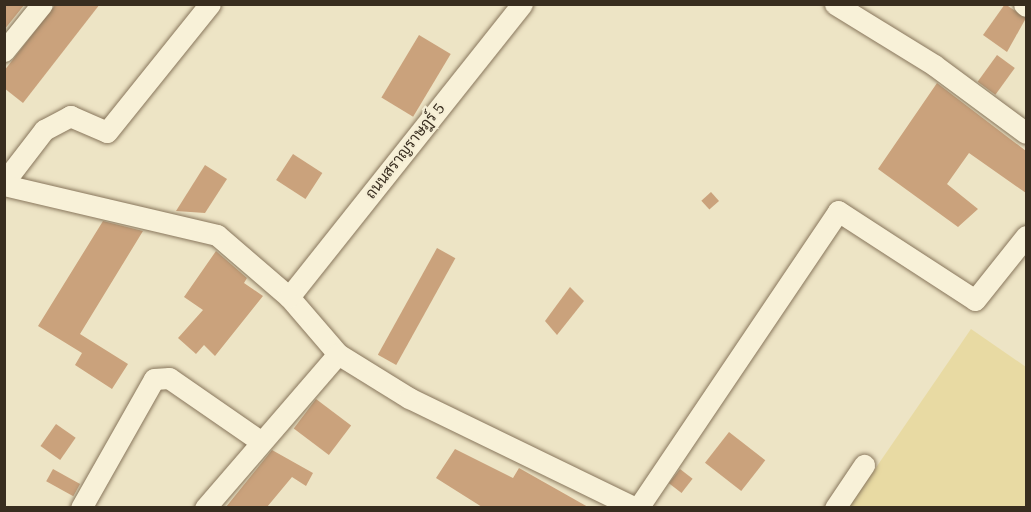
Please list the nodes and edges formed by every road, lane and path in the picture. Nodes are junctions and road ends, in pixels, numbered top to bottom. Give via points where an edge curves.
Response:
1 (42, 4) edge
2 (210, 4) edge
3 (522, 4) edge
4 (835, 4) edge
5 (4, 51) edge
6 (1026, 133) edge
7 (4, 184) edge
8 (1026, 236) edge
9 (289, 297) junction
10 (338, 354) junction
11 (260, 441) junction
12 (864, 465) dead end
13 (81, 507) edge
14 (205, 507) edge
15 (637, 507) edge
16 (835, 507) edge

1 - 5 street
2 - 7 street via 107,132 70,116 44,130
3 - 9 street, ถนนสราญราษฎร์ 5
4 - 6 street via 934,65
7 - 9 street via 217,235
8 - 15 street via 975,300 838,211
9 - 10 street
10 - 11 street
10 - 15 street via 409,398
11 - 13 street via 169,378 154,379
11 - 14 street
12 - 16 street

